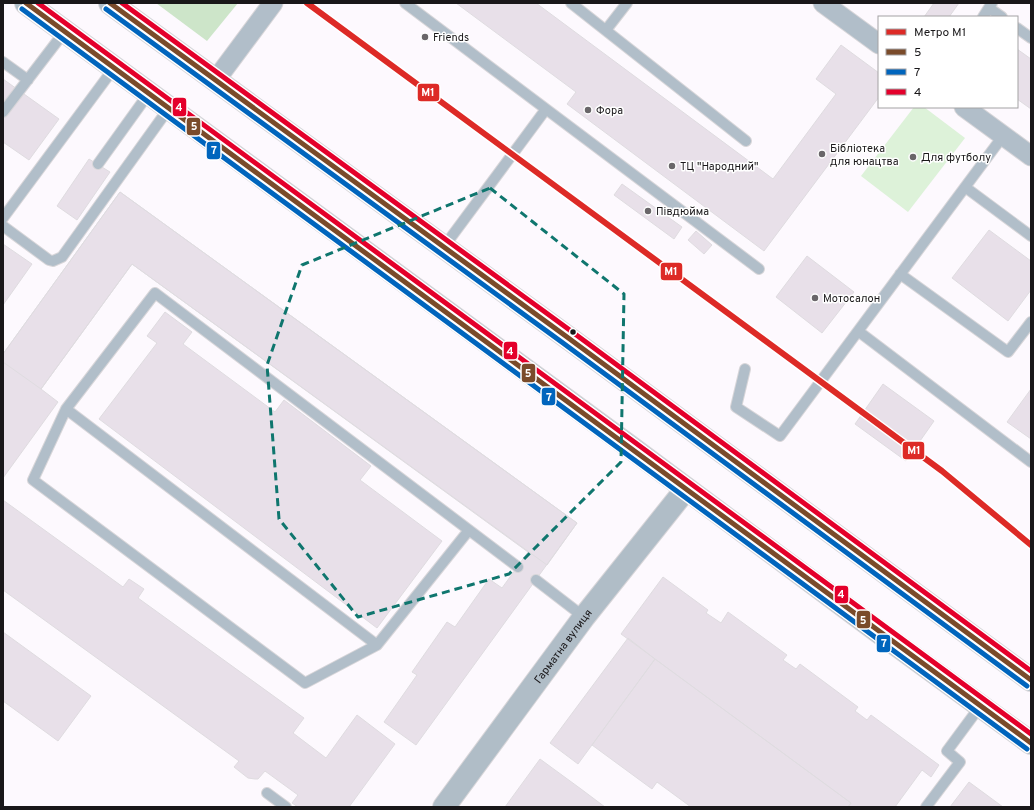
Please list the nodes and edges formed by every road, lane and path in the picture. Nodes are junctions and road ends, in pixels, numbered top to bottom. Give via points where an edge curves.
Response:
1 (26, 3) edge
2 (110, 3) edge
3 (273, 3) edge
4 (405, 3) edge
5 (571, 3) edge
6 (626, 3) edge
7 (823, 3) edge
8 (991, 5) edge
9 (983, 16) edge
10 (1001, 16) edge
11 (1018, 29) edge
12 (606, 30) junction
13 (65, 31) junction
14 (1031, 38) edge
15 (878, 43) edge
16 (3, 62) edge
17 (114, 68) junction
18 (28, 80) junction
19 (215, 81) junction
20 (149, 93) junction
21 (169, 108) junction
22 (965, 108) edge
23 (546, 109) junction
24 (3, 112) edge
25 (1003, 136) junction
26 (746, 141) dead end
27 (1031, 156) edge
28 (98, 164) dead end
29 (965, 187) junction
30 (3, 218) edge
31 (3, 226) edge
32 (1031, 236) edge
33 (443, 248) junction
34 (759, 269) dead end
35 (900, 274) junction
36 (1031, 322) edge
37 (858, 331) junction
38 (745, 368) dead end
39 (66, 409) junction
40 (1031, 462) edge
41 (686, 489) junction
42 (469, 530) junction
43 (518, 567) dead end
44 (536, 580) dead end
45 (584, 617) junction
46 (377, 645) junction
47 (1031, 680) edge
48 (981, 705) junction
49 (1031, 743) edge
50 (267, 792) dead end
51 (286, 807) edge
52 (444, 807) edge
53 (926, 807) edge

1 - 13 main road
2 - 19 main road
3 - 19 street
4 - 23 lane
5 - 12 lane
6 - 12 lane
7 - 15 street
8 - 9 lane
8 - 10 lane
11 - 14 lane
12 - 26 lane
13 - 17 main road
13 - 18 lane
16 - 18 lane
17 - 20 main road
17 - 30 lane
18 - 24 lane
19 - 33 main road
20 - 21 main road
20 - 28 lane
21 - 31 lane via 62,257 49,260
21 - 41 main road
22 - 25 street
23 - 33 lane
23 - 34 lane
25 - 27 street
25 - 29 lane
29 - 32 lane
29 - 35 lane
33 - 47 main road
35 - 36 lane via 1008,352
35 - 37 lane
37 - 38 lane via 780,436 736,406
37 - 40 lane
39 - 42 lane via 155,293
39 - 46 lane
39 - 46 lane via 33,480 305,683
41 - 45 street, Гарматна вулиця
41 - 48 main road
42 - 43 lane
42 - 46 lane
44 - 45 lane
45 - 52 street, Гарматна вулиця
48 - 49 main road
48 - 53 lane via 946,752 960,762
50 - 51 lane

